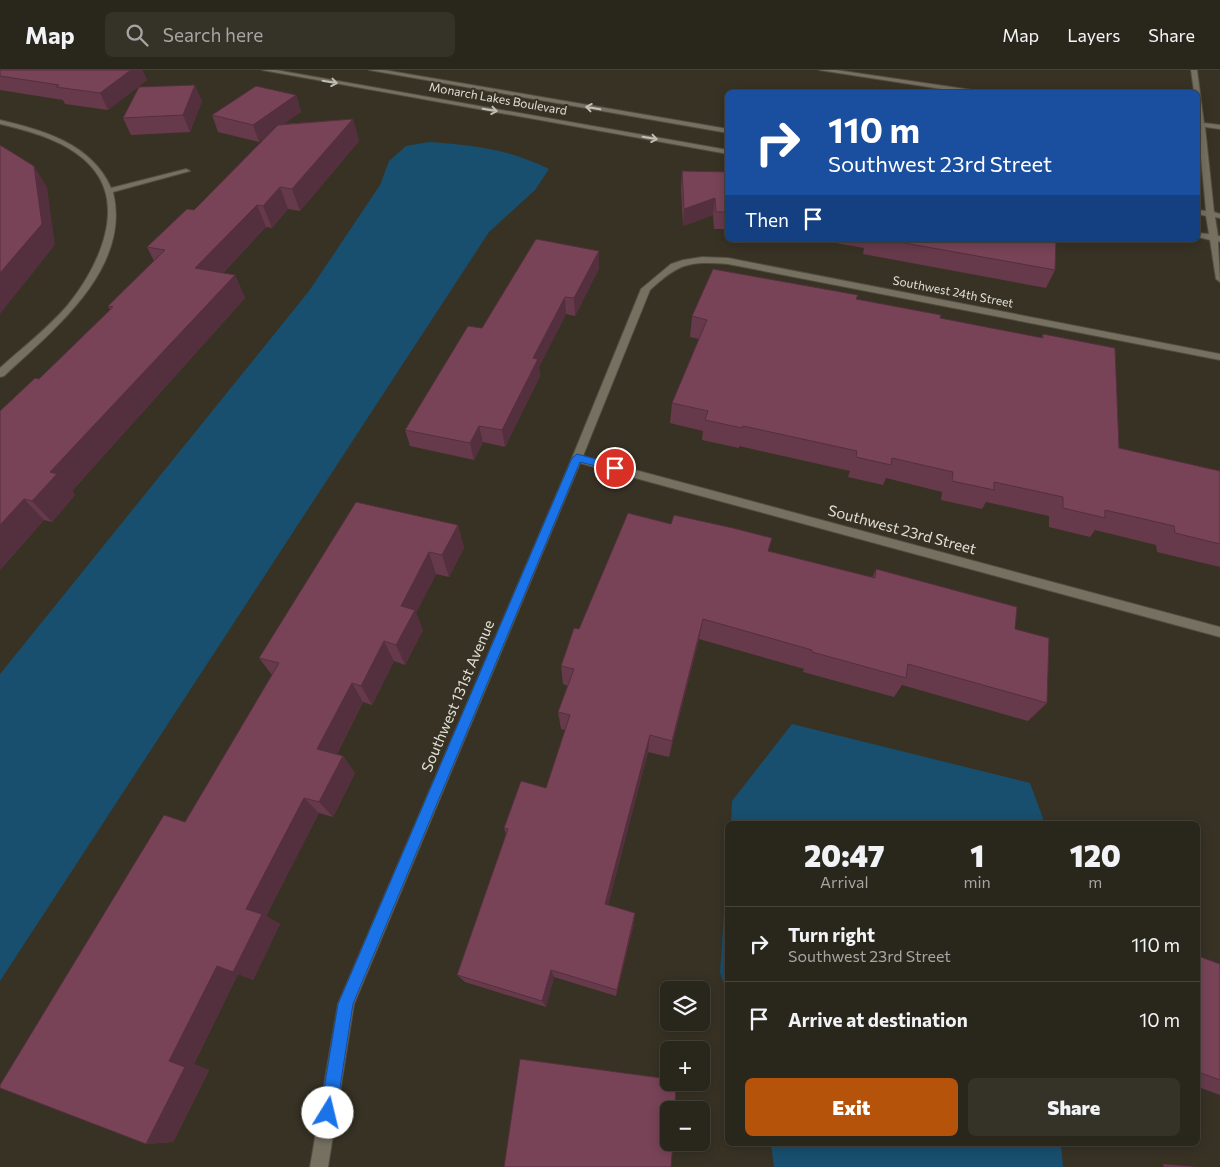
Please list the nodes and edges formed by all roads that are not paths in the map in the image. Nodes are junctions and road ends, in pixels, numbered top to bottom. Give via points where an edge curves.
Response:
1 (265, 70) edge
2 (372, 70) edge
3 (822, 70) edge
4 (1194, 70) edge
5 (958, 90) edge
6 (1197, 90) edge
7 (0, 122) edge
8 (1200, 124) edge
9 (1220, 127) edge
10 (725, 130) edge
11 (725, 151) edge
12 (186, 171) dead end
13 (109, 191) junction
14 (1200, 212) edge
15 (1210, 214) junction
16 (1220, 216) edge
17 (1200, 235) edge
18 (1217, 239) edge
19 (681, 262) joint
20 (1220, 278) edge
21 (1220, 357) edge
22 (0, 374) edge
23 (577, 458) junction
24 (1220, 632) edge
25 (319, 1167) edge

1 -> 11 street, Monarch Lakes Boulevard
10 -> 2 street, Monarch Lakes Boulevard
3 - 5 street
4 - 6 street
7 - 13 street via 36,130 72,149 89,160
8 - 9 street
8 - 15 street
12 - 13 street
13 - 22 street via 113,222 93,277 69,309
14 - 15 street
15 - 16 street
15 - 18 street
17 - 18 street
18 - 20 street
19 - 21 street, Southwest 24th Street via 701,259 728,261
19 - 23 street, Southwest 131st Avenue via 665,270 646,288
23 - 24 street, Southwest 23rd Street
23 - 25 street, Southwest 131st Avenue via 346,1004

